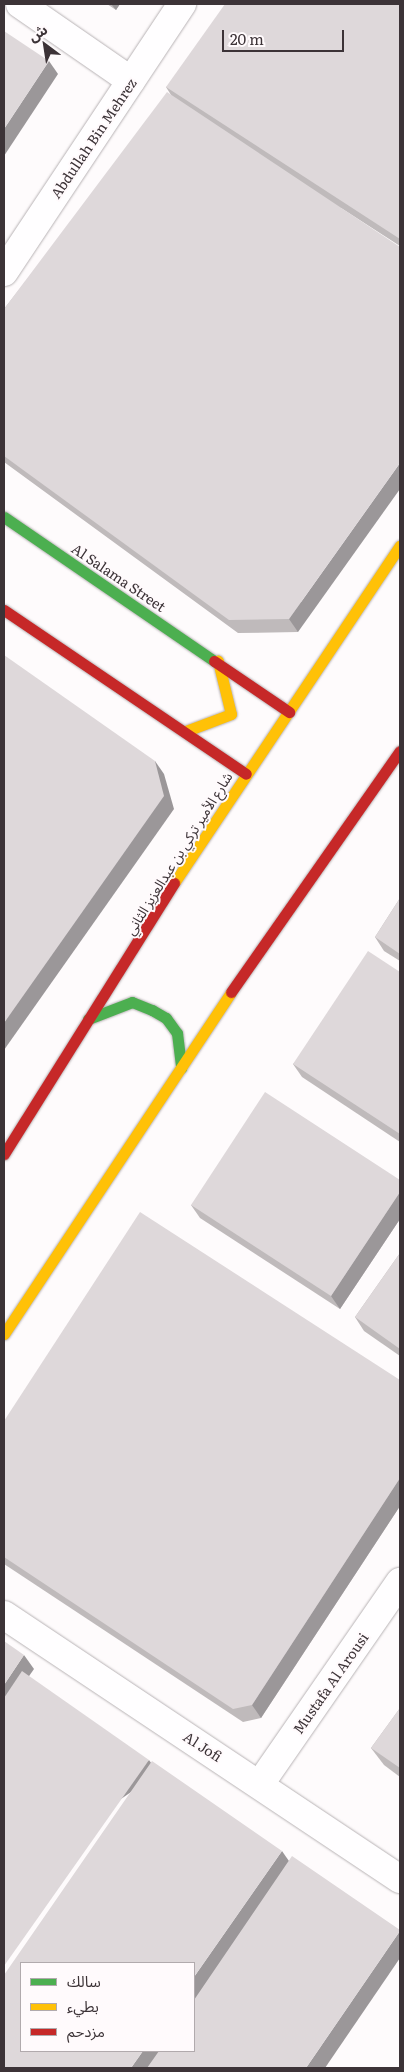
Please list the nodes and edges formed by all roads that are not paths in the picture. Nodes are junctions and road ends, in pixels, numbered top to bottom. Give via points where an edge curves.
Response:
1 (20, 4) edge
2 (182, 4) edge
3 (131, 81) junction
4 (4, 272) edge
5 (4, 517) edge
6 (400, 546) edge
7 (4, 610) edge
8 (218, 661) junction
9 (289, 712) junction
10 (186, 731) junction
11 (400, 751) edge
12 (246, 774) junction
13 (86, 1020) junction
14 (181, 1068) junction
15 (4, 1154) edge
16 (4, 1334) edge
17 (400, 1582) edge
18 (4, 1615) edge
19 (260, 1784) junction
20 (400, 1879) edge

1 - 3 street
2 - 3 street, Abdullah Bin Mehrez
3 - 4 street, Abdullah Bin Mehrez
5 - 8 street, Al Salama Street
6 - 9 street, شارع الأمير تركي بن عبدالعزيز الثاني
7 - 10 street
8 - 9 street, Al Salama Street
8 - 10 street via 231,714
9 - 12 street, شارع الأمير تركي بن عبدالعزيز الثاني
10 - 12 street
11 - 14 street
12 - 13 street, شارع الأمير تركي بن عبدالعزيز الثاني via 107,995
13 - 14 street via 132,1002 152,1010 166,1018 177,1034
13 - 15 street, شارع الأمير تركي بن عبدالعزيز الثاني
14 - 16 street
17 - 19 street, Mustafa Al Arousi
18 - 19 street, Al Jofi
19 - 20 street, Al Jofi

